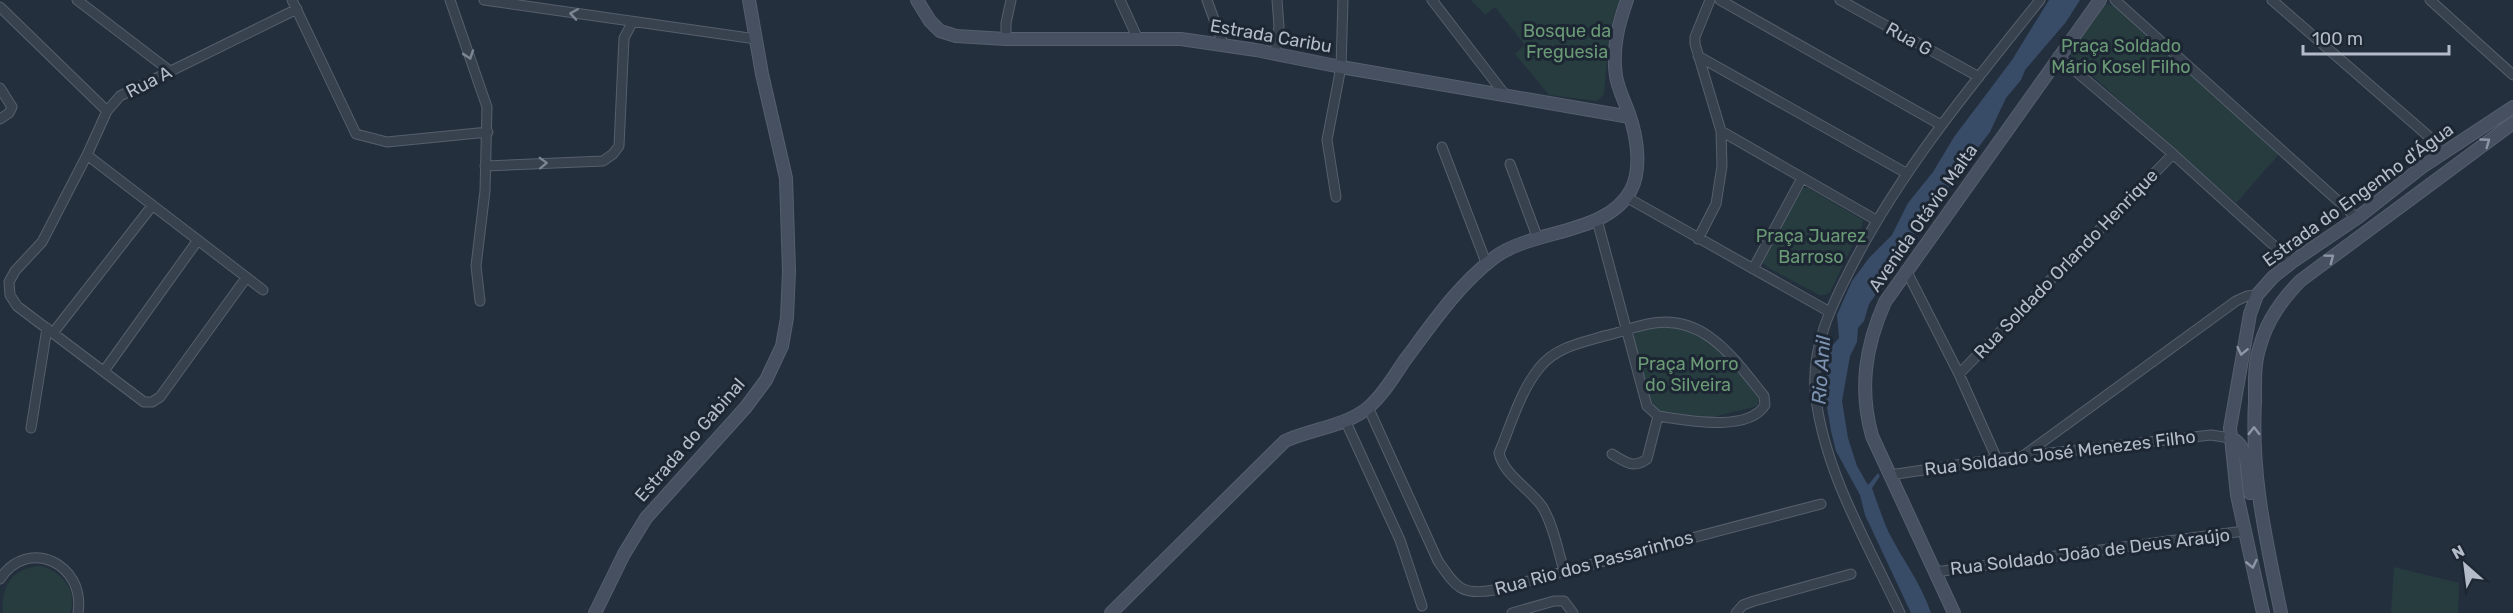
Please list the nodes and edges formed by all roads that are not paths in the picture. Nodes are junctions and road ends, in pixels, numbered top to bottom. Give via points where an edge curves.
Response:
1 (77, 0) edge
2 (450, 0) edge
3 (484, 0) edge
4 (749, 0) edge
5 (917, 0) edge
6 (1011, 0) edge
7 (1120, 0) edge
8 (1207, 0) edge
9 (1277, 0) edge
10 (1343, 0) edge
11 (1432, 0) edge
12 (1627, 0) edge
13 (1710, 0) edge
14 (1720, 0) edge
15 (1839, 0) edge
16 (2040, 0) edge
17 (2100, 0) edge
18 (2115, 0) edge
19 (2272, 0) edge
20 (2430, 0) edge
21 (294, 4) edge
22 (0, 7) edge
23 (613, 20) junction
24 (632, 23) junction
25 (1137, 37) junction
26 (624, 38) junction
27 (756, 39) junction
28 (1006, 39) junction
29 (1222, 44) junction
30 (1275, 54) junction
31 (1698, 56) junction
32 (2058, 56) junction
33 (1341, 67) junction
34 (171, 71) junction
35 (2513, 75) edge
36 (1979, 77) junction
37 (0, 88) edge
38 (1506, 96) junction
39 (2513, 107) edge
40 (107, 111) junction
41 (1630, 117) junction
42 (0, 119) edge
43 (2513, 123) edge
44 (1941, 125) junction
45 (1721, 130) junction
46 (488, 132) junction
47 (1442, 147) dead end
48 (2172, 154) junction
49 (2442, 154) junction
50 (87, 155) junction
51 (1510, 164) dead end
52 (485, 166) junction
53 (1906, 173) junction
54 (1802, 178) junction
55 (1336, 197) dead end
56 (1626, 197) junction
57 (152, 206) junction
58 (2357, 218) junction
59 (1597, 220) junction
60 (1876, 220) junction
61 (1538, 239) junction
62 (1698, 239) junction
63 (198, 240) junction
64 (2292, 262) junction
65 (1487, 265) junction
66 (1753, 269) junction
67 (1906, 270) junction
68 (246, 278) junction
69 (263, 290) dead end
70 (2257, 295) junction
71 (480, 301) dead end
72 (1828, 311) junction
73 (1628, 330) junction
74 (50, 331) junction
75 (104, 371) junction
76 (1959, 374) junction
77 (1368, 407) junction
78 (1658, 416) junction
79 (1345, 420) junction
80 (31, 428) dead end
81 (2230, 438) junction
82 (1612, 454) dead end
83 (2022, 457) junction
84 (1998, 459) junction
85 (1890, 475) junction
86 (1821, 504) dead end
87 (2244, 531) junction
88 (2268, 548) junction
89 (1564, 571) junction
90 (1935, 572) junction
91 (1851, 574) dead end
92 (0, 579) edge
93 (1422, 606) dead end
94 (78, 613) edge
95 (595, 613) edge
96 (1111, 613) edge
97 (1512, 613) edge
98 (1573, 613) edge
99 (1736, 613) edge
100 (1900, 613) edge
101 (1954, 613) edge
102 (2263, 613) edge
103 (2281, 613) edge

1 - 34 street
2 -> 46 street via 487,107
23 -> 3 street
4 - 27 street, Estrada do Gabinal
5 - 28 street, Estrada Caribu via 940,31 956,36
6 - 28 street
7 - 25 street
8 - 29 street
9 - 30 street
10 - 33 street
11 - 38 street
12 - 41 street via 1617,31 1615,67
13 - 31 street via 1695,37
14 - 44 street
15 - 36 street, Rua G
16 - 36 street
17 - 32 street, Avenida Otávio Malta
18 - 58 street
19 - 49 street via 2434,141
20 - 35 street
21 - 34 street, Rua A
21 - 46 street via 356,134 387,142
22 - 40 street, Rua A
23 - 24 street
23 - 26 street
24 - 26 street
24 - 27 street
25 - 28 street, Estrada Caribu
25 - 29 street, Estrada Caribu
52 -> 26 street via 603,161 613,154 619,146
27 - 95 street, Estrada do Gabinal via 786,178 789,271 782,346 766,380 746,407 646,518
29 - 30 street, Estrada Caribu
30 - 33 street, Estrada Caribu
31 - 45 street
31 - 53 street
32 - 48 street
32 - 67 street, Avenida Otávio Malta
33 - 38 street, Estrada Caribu
33 - 55 street via 1327,140
34 - 40 street, Rua A via 120,96
36 - 44 street
37 - 42 street via 12,107
38 - 41 street, Estrada Caribu
39 - 49 street, Estrada do Engenho d'Água
40 - 50 street
41 - 56 street via 1636,175
88 -> 43 street, Estrada do Engenho d'Água via 2254,466 2254,413 2256,358 2271,319 2311,272
44 - 53 street
45 - 54 street
45 - 62 street via 1721,185
46 - 52 street
47 - 65 street
48 - 64 street
48 - 76 street, Rua Soldado Orlando Henrique
49 - 58 street, Estrada do Engenho d'Água
50 - 57 street
50 - 74 street via 42,242 9,282 10,295 17,306
51 - 61 street
52 - 71 street via 476,266
53 - 60 street
54 - 60 street
54 - 66 street
56 - 59 street
56 - 62 street
57 - 63 street
57 - 74 street
58 - 64 street, Estrada do Engenho d'Água
59 - 61 street
59 - 73 street
60 - 72 street
61 - 65 street via 1518,245
62 - 66 street
63 - 68 street
63 - 75 street
64 - 70 street, Estrada do Engenho d'Água
65 - 77 street via 1438,314 1381,395
66 - 72 street
67 - 76 street
67 - 85 street, Avenida Otávio Malta via 1876,323 1865,373 1867,416
68 - 69 street
68 - 75 street via 160,397 144,402
70 -> 81 street, Estrada do Engenho d'Água via 2239,365
70 - 83 street via 2236,301
72 - 100 street via 1815,376 1824,440 1831,466
73 - 78 street via 1647,406
73 - 78 street via 1649,323 1690,325 1725,348 1764,396 1765,405 1755,416 1705,424
73 - 89 street via 1567,346 1541,364 1529,381 1499,453 1507,469 1542,507
74 - 75 street
74 - 80 street
76 - 84 street
77 - 79 street
77 - 89 street, Rua Rio dos Passarinhos via 1438,561 1453,583 1475,593
78 - 82 street via 1647,459 1630,465
79 - 93 street via 1406,554
79 - 96 street via 1285,441
81 - 83 street, Rua Soldado José Menezes Filho via 2211,435
81 - 87 street, Estrada do Engenho d'Água
81 - 88 street via 2239,442 2245,454 2253,509
83 - 84 street, Rua Soldado José Menezes Filho
84 - 85 street, Rua Soldado José Menezes Filho
85 - 90 street, Avenida Otávio Malta
86 - 89 street, Rua Rio dos Passarinhos
87 - 90 street, Rua Soldado João de Deus Araújo
87 -> 102 street, Estrada do Engenho d'Água
88 - 103 street, Estrada do Engenho d'Água
90 - 101 street, Avenida Otávio Malta
91 - 99 street via 1754,601
92 - 94 street via 20,562 51,560 67,570 77,586
97 - 98 street via 1554,601 1564,601

